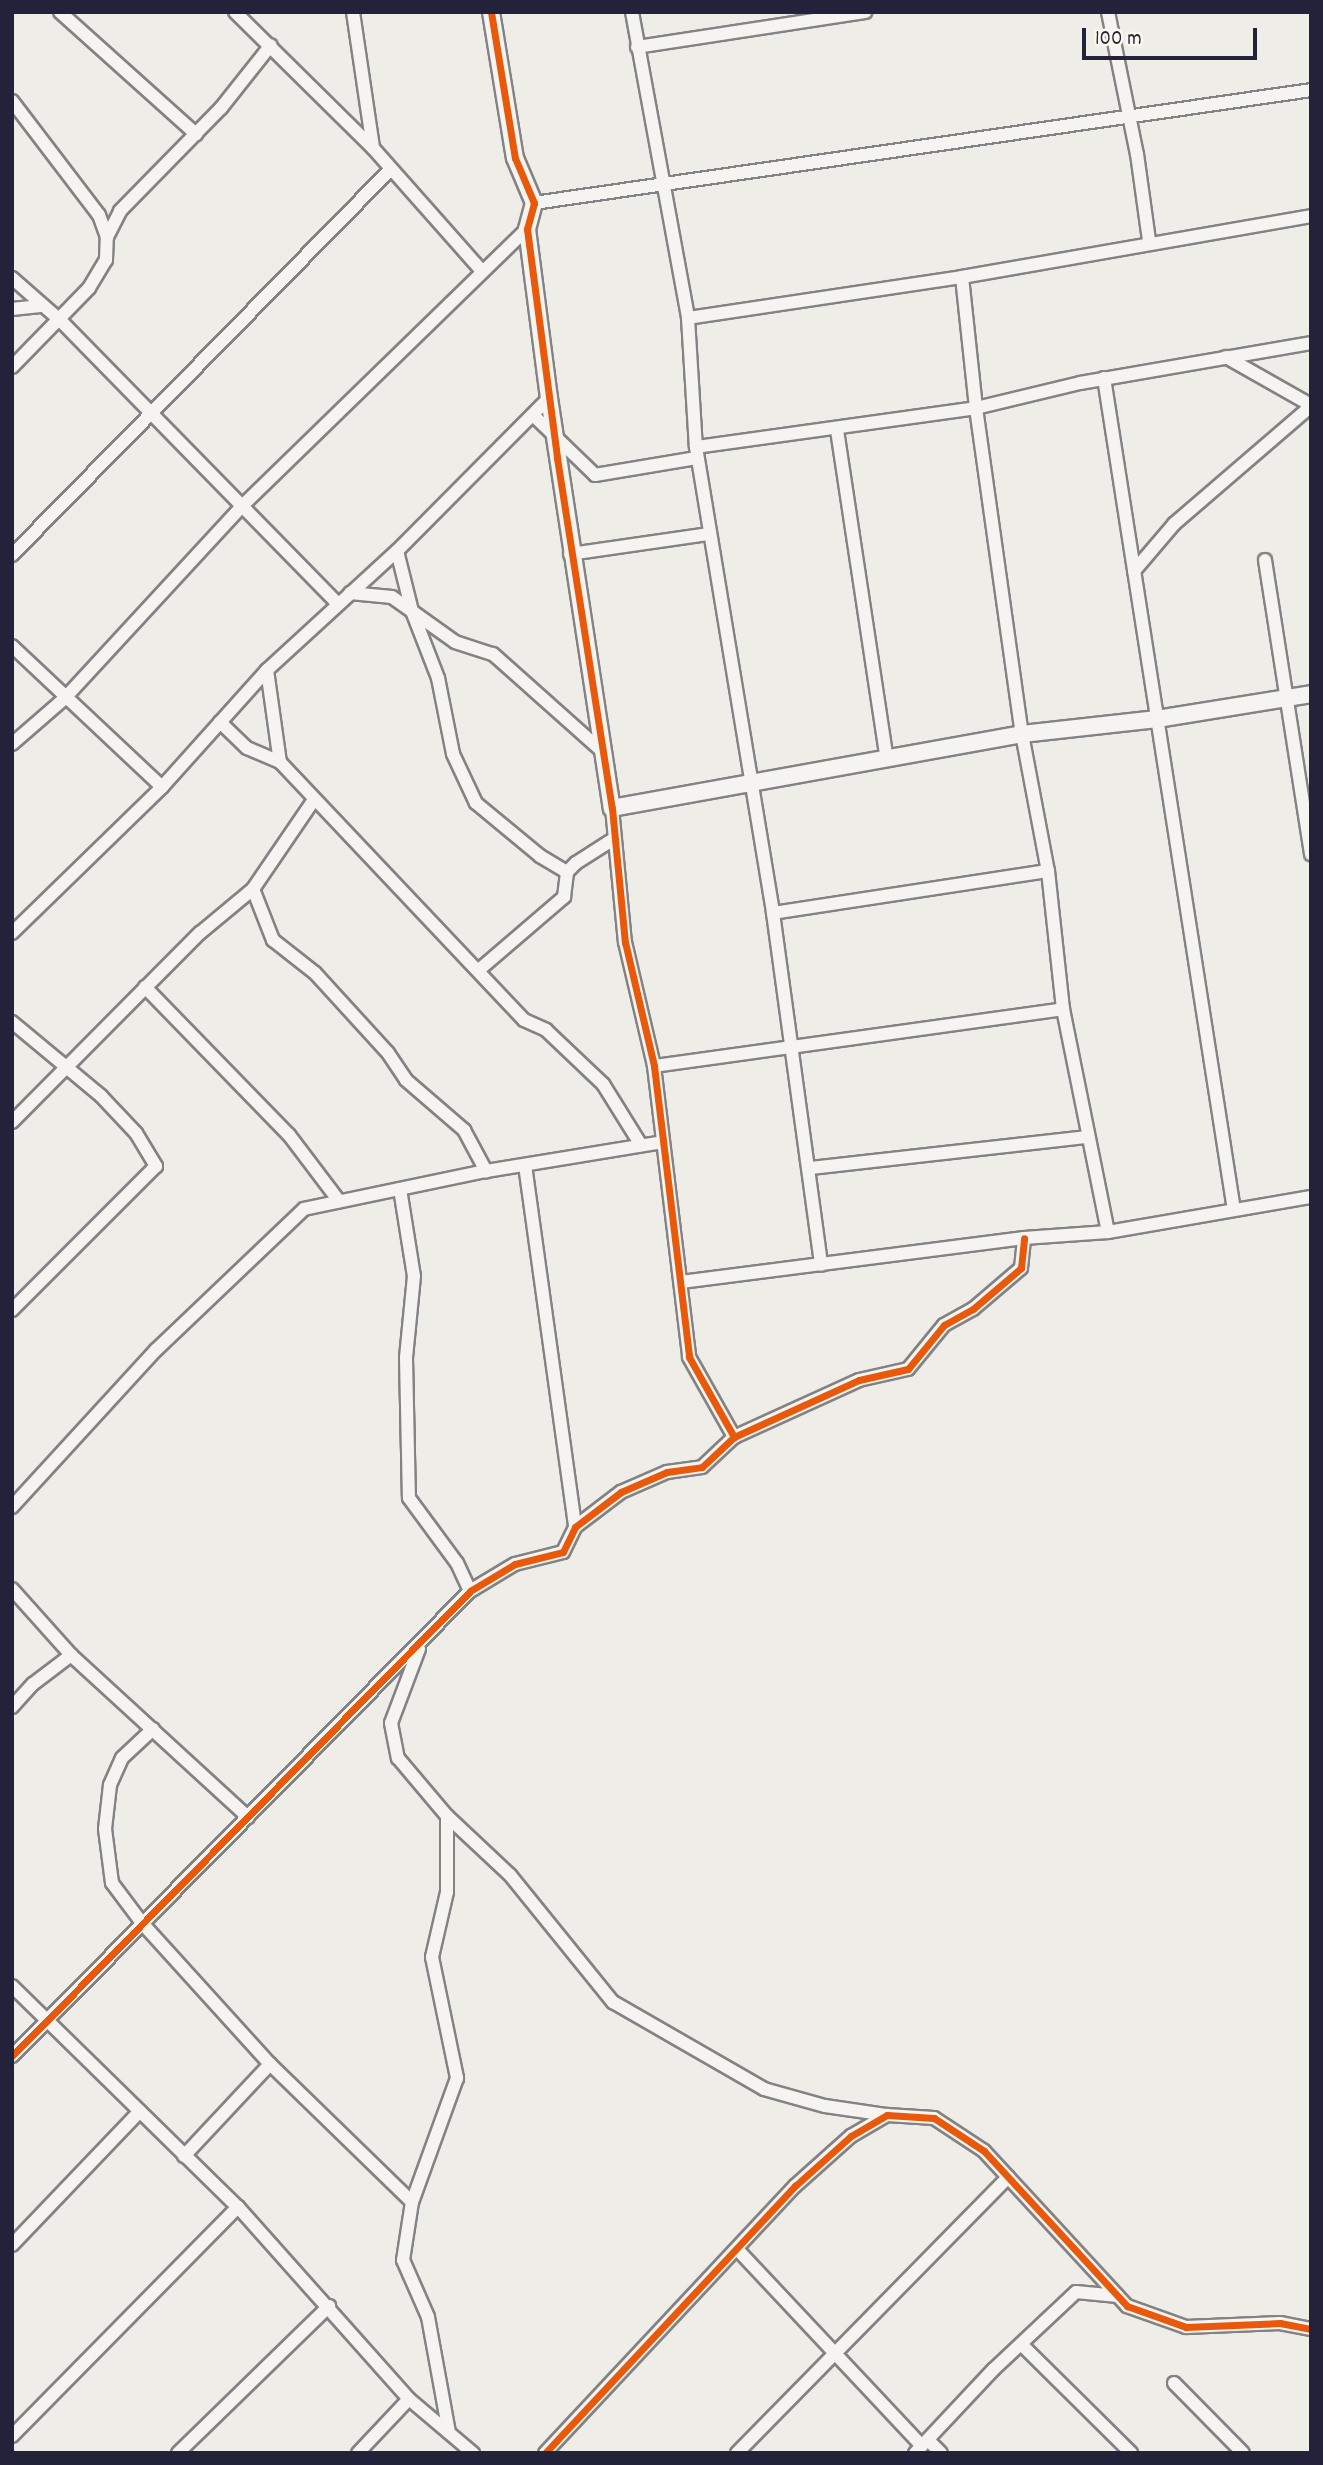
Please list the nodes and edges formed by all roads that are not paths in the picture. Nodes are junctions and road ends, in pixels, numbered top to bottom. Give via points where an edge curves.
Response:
1 (60, 12) edge
2 (235, 12) edge
3 (353, 12) edge
4 (491, 12) edge
5 (632, 12) edge
6 (865, 12) edge
7 (1108, 12) edge
8 (271, 45) junction
9 (638, 47) junction
10 (1311, 90) edge
11 (12, 101) edge
12 (1127, 114) junction
13 (195, 134) junction
14 (373, 148) junction
15 (390, 170) junction
16 (666, 181) junction
17 (534, 203) junction
18 (1311, 216) edge
19 (527, 229) junction
20 (107, 237) junction
21 (1149, 241) junction
22 (481, 270) junction
23 (962, 277) junction
24 (12, 278) edge
25 (43, 306) junction
26 (12, 309) edge
27 (688, 318) junction
28 (60, 320) junction
29 (1311, 343) edge
30 (1226, 357) junction
31 (12, 367) edge
32 (1104, 378) junction
33 (549, 398) junction
34 (1311, 406) edge
35 (975, 408) junction
36 (149, 412) junction
37 (534, 416) junction
38 (837, 430) junction
39 (554, 437) junction
40 (696, 452) junction
41 (243, 505) junction
42 (709, 534) junction
43 (397, 551) junction
44 (570, 554) junction
45 (12, 555) edge
46 (1265, 560) dead end
47 (1134, 570) junction
48 (350, 593) junction
49 (337, 603) junction
50 (412, 611) junction
51 (12, 646) edge
52 (267, 670) junction
53 (1311, 694) edge
54 (1288, 698) junction
55 (65, 699) junction
56 (1157, 719) junction
57 (220, 722) junction
58 (1021, 734) junction
59 (12, 744) edge
60 (602, 751) junction
61 (887, 759) junction
62 (280, 762) junction
63 (751, 782) junction
64 (162, 788) junction
65 (313, 801) junction
66 (612, 808) junction
67 (612, 840) junction
68 (1311, 854) edge
69 (1048, 871) junction
70 (568, 872) junction
71 (253, 889) junction
72 (773, 912) junction
73 (12, 933) edge
74 (480, 969) junction
75 (145, 987) junction
76 (1063, 1009) junction
77 (12, 1022) edge
78 (794, 1050) junction
79 (654, 1066) junction
80 (66, 1069) junction
81 (12, 1122) edge
82 (1086, 1137) junction
83 (663, 1142) junction
84 (641, 1144) junction
85 (525, 1165) junction
86 (810, 1168) junction
87 (486, 1171) junction
88 (400, 1189) junction
89 (1311, 1197) edge
90 (339, 1201) junction
91 (1234, 1210) junction
92 (1108, 1232) junction
93 (1024, 1238) junction
94 (821, 1265) junction
95 (681, 1282) junction
96 (12, 1310) edge
97 (734, 1437) junction
98 (12, 1507) edge
99 (575, 1527) junction
100 (12, 1589) edge
101 (470, 1591) junction
102 (430, 1632) junction
103 (71, 1655) junction
104 (12, 1707) edge
105 (153, 1729) junction
106 (447, 1815) junction
107 (247, 1818) junction
108 (142, 1923) junction
109 (12, 1986) edge
110 (48, 2021) junction
111 (12, 2056) edge
112 (270, 2064) junction
113 (140, 2111) junction
114 (887, 2115) junction
115 (184, 2156) junction
116 (1009, 2177) junction
117 (412, 2203) junction
118 (238, 2207) junction
119 (12, 2245) edge
120 (737, 2249) junction
121 (1118, 2297) junction
122 (329, 2306) junction
123 (1311, 2316) edge
124 (1280, 2323) junction
125 (1311, 2329) edge
126 (1021, 2344) junction
127 (836, 2350) junction
128 (1174, 2383) dead end
129 (409, 2399) junction
130 (449, 2432) junction
131 (12, 2436) edge
132 (922, 2446) edge
133 (178, 2453) edge
134 (358, 2453) edge
135 (473, 2453) edge
136 (545, 2453) edge
137 (737, 2453) edge
138 (941, 2453) edge
139 (1131, 2453) edge
140 (1243, 2453) edge

1 - 13 street
2 - 8 street
3 - 14 street
4 - 17 street via 515,158
5 - 9 street
6 - 9 street
7 - 12 street
8 - 13 street
8 - 14 street
9 - 16 street
10 - 12 street
11 - 20 street via 99,215
12 - 16 street
12 - 21 street via 1138,154
13 - 20 street via 120,211
14 - 15 street
15 - 22 street
15 - 36 street
16 - 17 street
16 - 27 street
17 - 19 street
18 - 21 street
19 - 22 street
19 - 33 street
20 - 28 street via 106,260 89,288
21 - 23 street
22 - 41 street
23 - 27 street
23 - 35 street
24 - 25 street
25 - 26 street
25 - 28 street
27 - 40 street
28 - 31 street
28 - 36 street
29 - 30 street
30 - 32 street
30 - 34 street
32 - 35 street
32 - 47 street
33 - 37 street
33 - 39 street
34 - 47 street via 1174,524
35 - 38 street
35 - 58 street
36 - 41 street
36 - 45 street
37 - 39 street
37 - 43 street
38 - 40 street
38 - 61 street
39 - 40 street via 595,475
39 - 44 street
40 - 42 street
41 - 49 street
41 - 55 street
42 - 44 street
42 - 63 street
43 - 48 street
43 - 50 street
44 - 60 street
46 - 54 street
47 - 56 street
48 - 49 street
48 - 50 street via 392,597
49 - 52 street
50 - 60 street via 455,642 493,654
50 - 70 street via 438,678 453,754 475,803 540,856
51 - 55 street
52 - 57 street
52 - 62 street
53 - 54 street
54 - 56 street
54 - 68 street
55 - 59 street
55 - 64 street
56 - 58 street
56 - 91 street
57 - 62 street via 247,748
57 - 64 street
58 - 61 street
58 - 69 street
60 - 66 street
61 - 63 street
62 - 65 street
63 - 66 street
63 - 72 street
64 - 73 street
65 - 71 street
65 - 74 street via 349,831
66 - 67 street
67 - 70 street
67 - 79 street via 625,942
69 - 72 street
69 - 76 street
70 - 74 street via 564,897
71 - 75 street
71 - 87 street via 273,940 315,973 388,1053 406,1080 464,1130
72 - 78 street
74 - 84 street via 524,1020 546,1030 603,1084
75 - 80 street
75 - 90 street via 289,1135
76 - 78 street
76 - 82 street
77 - 80 street
78 - 79 street
78 - 86 street
79 - 83 street
80 - 81 street
80 - 96 street via 136,1133 156,1166
82 - 86 street
82 - 92 street
83 - 84 street
83 - 95 street
84 - 85 street
85 - 87 street
85 - 99 street
86 - 94 street
87 - 88 street
88 - 90 street
88 - 101 street via 414,1276 406,1358 409,1498 457,1563
89 - 91 street
90 - 98 street via 303,1209 156,1350
91 - 92 street
92 - 93 street
93 - 94 street
93 - 97 street via 1021,1268 973,1309 944,1325 908,1369 859,1380
94 - 95 street
95 - 97 street via 689,1357
97 - 99 street via 702,1467 667,1472 621,1492
99 - 101 street via 563,1552 515,1564
100 - 103 street
101 - 102 street
102 - 106 street via 410,1662 391,1723 398,1758
102 - 107 street
103 - 104 street
103 - 105 street
105 - 107 street
105 - 108 street via 122,1758 110,1785 105,1829 112,1883
106 - 114 street via 510,1875 613,2002 642,2022 764,2089 825,2106
106 - 117 street via 447,1892 432,1956 457,2078
107 - 108 street
108 - 110 street
108 - 112 street
109 - 110 street
110 - 111 street
110 - 113 street
112 - 115 street
112 - 117 street
113 - 115 street
113 - 119 street
114 - 116 street via 934,2118 984,2151
114 - 120 street via 850,2136 795,2186
115 - 118 street
116 - 121 street
116 - 127 street
117 - 130 street via 403,2260 428,2317
118 - 122 street
118 - 131 street
120 - 127 street
120 - 136 street
121 - 124 street via 1127,2306 1186,2327
121 - 126 street via 1076,2292
122 - 129 street
122 - 133 street
123 - 124 street
124 - 125 street
126 - 132 street
126 - 139 street
127 - 132 street
127 - 137 street
128 - 140 street
129 - 130 street
129 - 134 street
130 - 135 street
132 - 138 street

